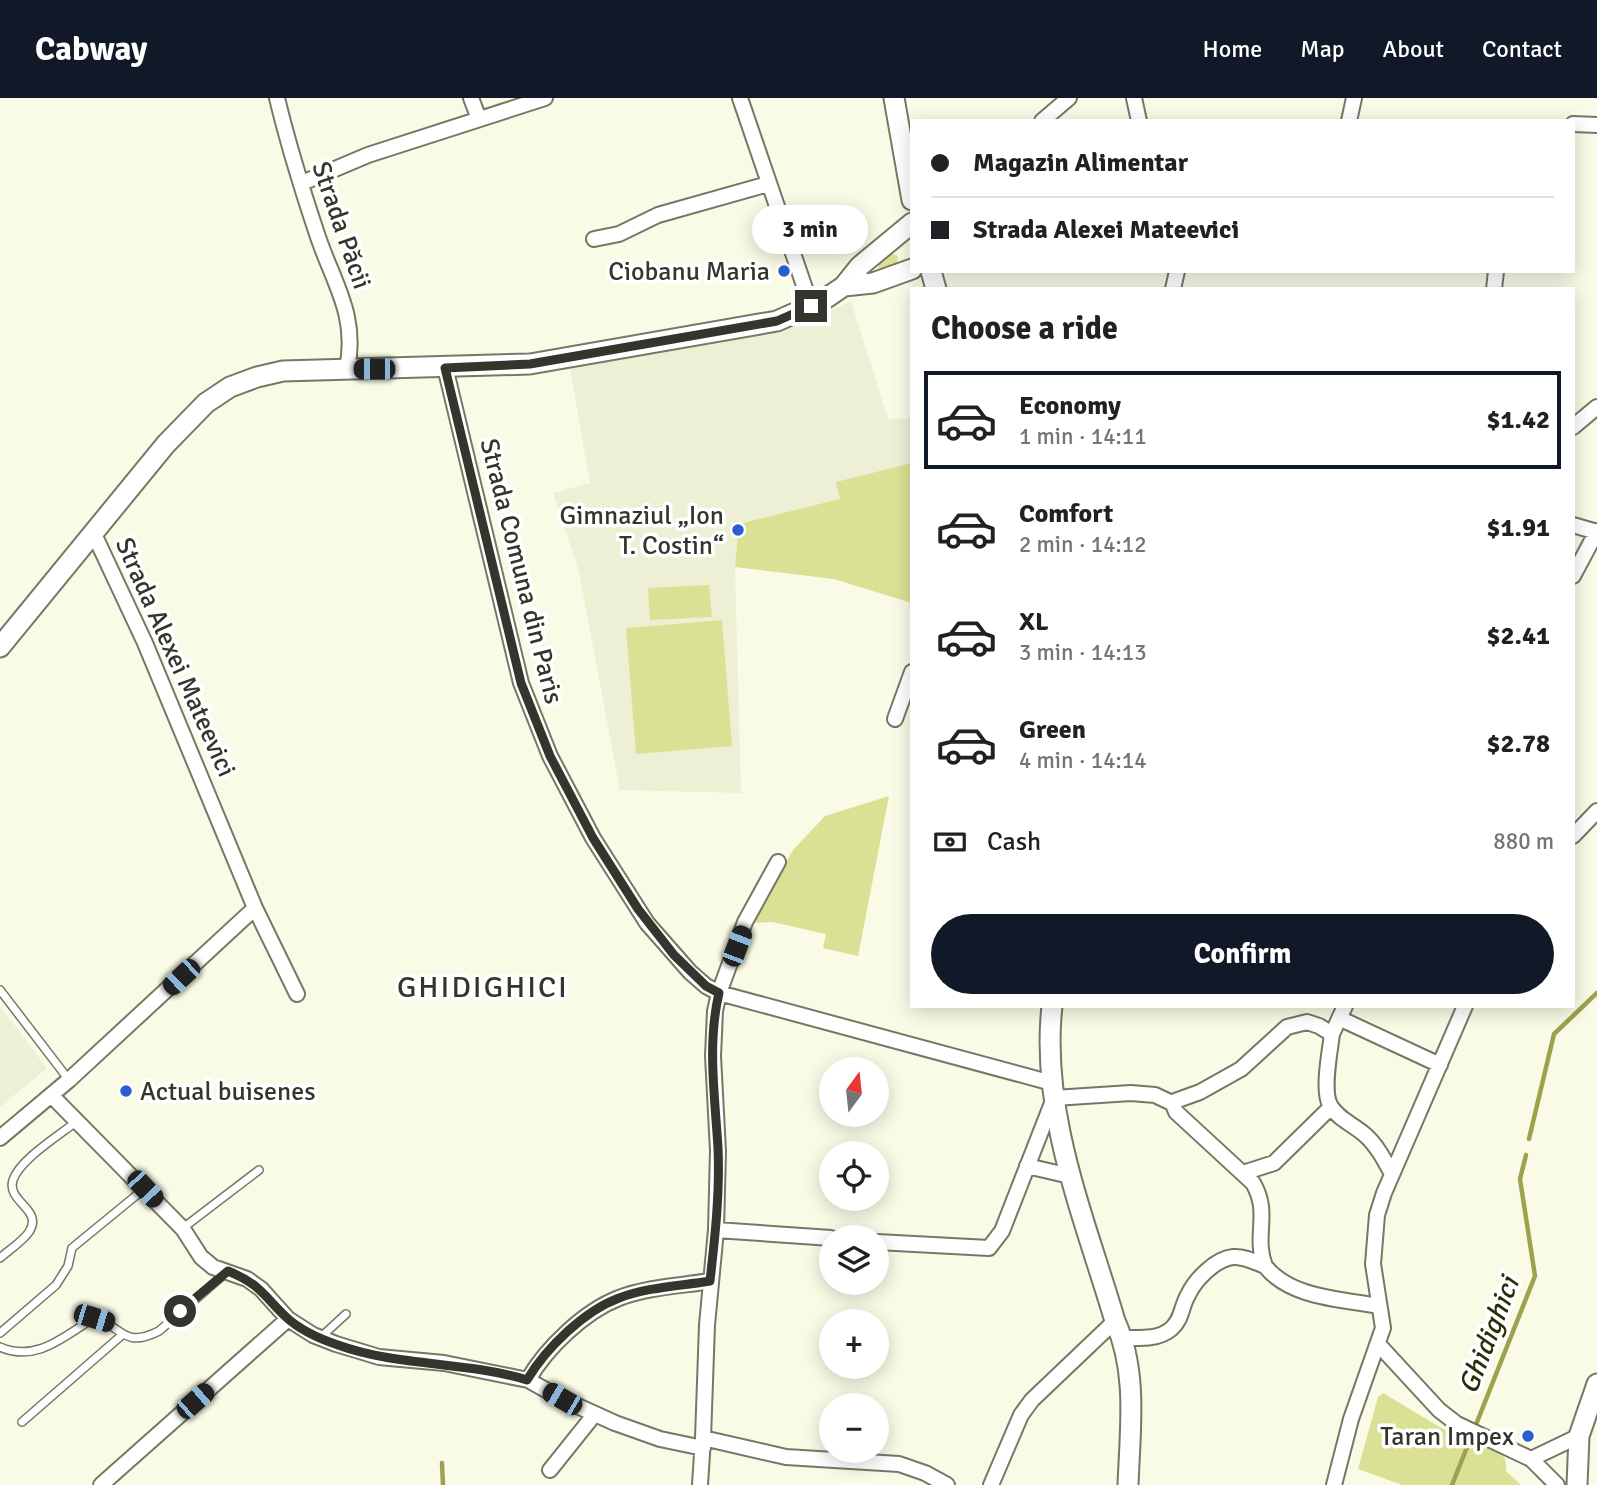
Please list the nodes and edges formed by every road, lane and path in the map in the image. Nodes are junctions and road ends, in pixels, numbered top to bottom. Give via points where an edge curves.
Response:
1 (275, 98) edge
2 (471, 98) edge
3 (545, 98) edge
4 (740, 98) edge
5 (894, 98) edge
6 (1069, 98) edge
7 (1134, 98) edge
8 (1354, 98) edge
9 (478, 119) junction
10 (1044, 119) edge
11 (1139, 119) edge
12 (1349, 119) edge
13 (1575, 124) edge
14 (1597, 125) edge
15 (302, 183) junction
16 (768, 184) junction
17 (910, 189) edge
18 (910, 225) edge
19 (594, 239) dead end
20 (886, 244) junction
21 (910, 248) edge
22 (910, 269) edge
23 (844, 286) junction
24 (811, 306) junction
25 (445, 368) junction
26 (347, 369) junction
27 (1597, 407) edge
28 (1575, 426) edge
29 (1575, 526) edge
30 (1597, 531) edge
31 (94, 534) junction
32 (1575, 572) edge
33 (0, 647) edge
34 (910, 678) edge
35 (895, 719) dead end
36 (1597, 811) edge
37 (1575, 834) edge
38 (778, 862) dead end
39 (255, 908) junction
40 (0, 990) edge
41 (719, 993) junction
42 (297, 994) dead end
43 (1052, 1008) edge
44 (1464, 1008) edge
45 (1343, 1013) edge
46 (1332, 1034) junction
47 (1440, 1065) junction
48 (69, 1080) junction
49 (1053, 1090) junction
50 (51, 1095) junction
51 (1174, 1104) junction
52 (1331, 1107) junction
53 (77, 1121) junction
54 (0, 1138) edge
55 (1027, 1166) junction
56 (259, 1170) dead end
57 (1243, 1173) junction
58 (1392, 1174) junction
59 (1070, 1176) junction
60 (145, 1189) junction
61 (183, 1229) junction
62 (716, 1230) junction
63 (819, 1237) edge
64 (889, 1243) edge
65 (0, 1258) edge
66 (1265, 1266) junction
67 (228, 1271) junction
68 (710, 1281) junction
69 (1378, 1306) junction
70 (346, 1314) dead end
71 (288, 1319) junction
72 (1119, 1329) junction
73 (0, 1334) edge
74 (122, 1335) junction
75 (321, 1338) junction
76 (1379, 1345) junction
77 (0, 1347) edge
78 (527, 1380) junction
79 (1597, 1384) edge
80 (1594, 1403) edge
81 (594, 1415) junction
82 (22, 1422) dead end
83 (1579, 1436) junction
84 (703, 1443) junction
85 (1531, 1459) junction
86 (550, 1471) dead end
87 (101, 1485) edge
88 (700, 1485) edge
89 (947, 1485) edge
90 (991, 1485) edge
91 (1128, 1485) edge
92 (1334, 1485) edge
93 (1557, 1485) edge
94 (1577, 1485) edge

1 - 15 street, Strada Păcii
2 - 9 street
3 - 9 street
4 - 16 street
5 - 17 street
6 - 10 street
7 - 11 street
8 - 12 street
9 - 15 street
13 - 14 street
15 - 26 street, Strada Păcii via 350,327
16 - 19 street via 658,215
16 - 24 street
18 - 20 street
20 - 21 street via 898,242
20 - 23 street
22 - 23 street via 873,283
23 - 24 street, Strada Alexei Mateevici
24 - 25 street, Strada Alexei Mateevici via 777,321 530,364
25 - 26 street, Strada Alexei Mateevici
25 - 41 street, Strada Comuna din Paris via 521,683 550,756 593,838 648,923 691,972
26 - 31 street, Strada Alexei Mateevici via 283,371 230,387 206,403 166,444
27 - 28 street
29 - 30 street
30 - 32 street
31 - 33 street
31 - 39 street, Strada Alexei Mateevici via 145,643
34 - 35 street
36 - 37 street
38 - 41 street via 746,922
39 - 42 street, Strada Alexei Mateevici
39 - 48 street
40 - 48 lane
41 - 49 street
41 - 62 street via 713,1056
43 - 49 street via 1049,1055
44 - 47 street
45 - 46 street
45 - 47 street
46 - 51 street via 1307,1022 1287,1027 1241,1069 1200,1092 1179,1097
46 - 52 street via 1327,1082
47 - 58 street
48 - 50 street
49 - 51 street via 1155,1095
49 - 55 street
49 - 59 street
50 - 53 street
50 - 54 street
51 - 57 street via 1176,1112
52 - 57 street via 1274,1163
52 - 58 street via 1374,1144
53 - 60 street
53 - 65 lane via 23,1164 13,1178 14,1196 29,1209 33,1221 29,1231
55 - 59 street
55 - 64 street via 1002,1231 989,1248
56 - 61 lane
57 - 66 street via 1262,1203 1260,1246
58 - 69 street via 1373,1239
59 - 72 street
60 - 61 street
60 - 73 lane via 72,1248 56,1285
61 - 67 street via 201,1256
62 - 63 street
62 - 68 street
66 - 69 street via 1283,1284
66 - 72 street via 1236,1256 1224,1259 1193,1287 1181,1317 1169,1331 1147,1338
67 - 71 street via 261,1289
67 - 74 lane via 159,1331 132,1339
68 - 78 street via 644,1291 608,1303 551,1346
68 - 84 street
69 - 76 street via 1383,1328
70 - 75 lane
71 - 75 street
71 - 87 street
72 - 90 street via 1032,1400
72 - 91 street via 1130,1379
74 - 77 lane via 110,1322 94,1318 51,1347 32,1353
74 - 82 lane
75 - 78 street via 379,1357 444,1363
76 - 85 street via 1457,1424
76 - 92 street via 1351,1419
78 - 81 street
79 - 80 street
80 - 83 street
81 - 84 street via 636,1432
81 - 86 street
83 - 85 street
83 - 94 street
84 - 88 street
84 - 89 street via 786,1457 899,1464
85 - 93 street

